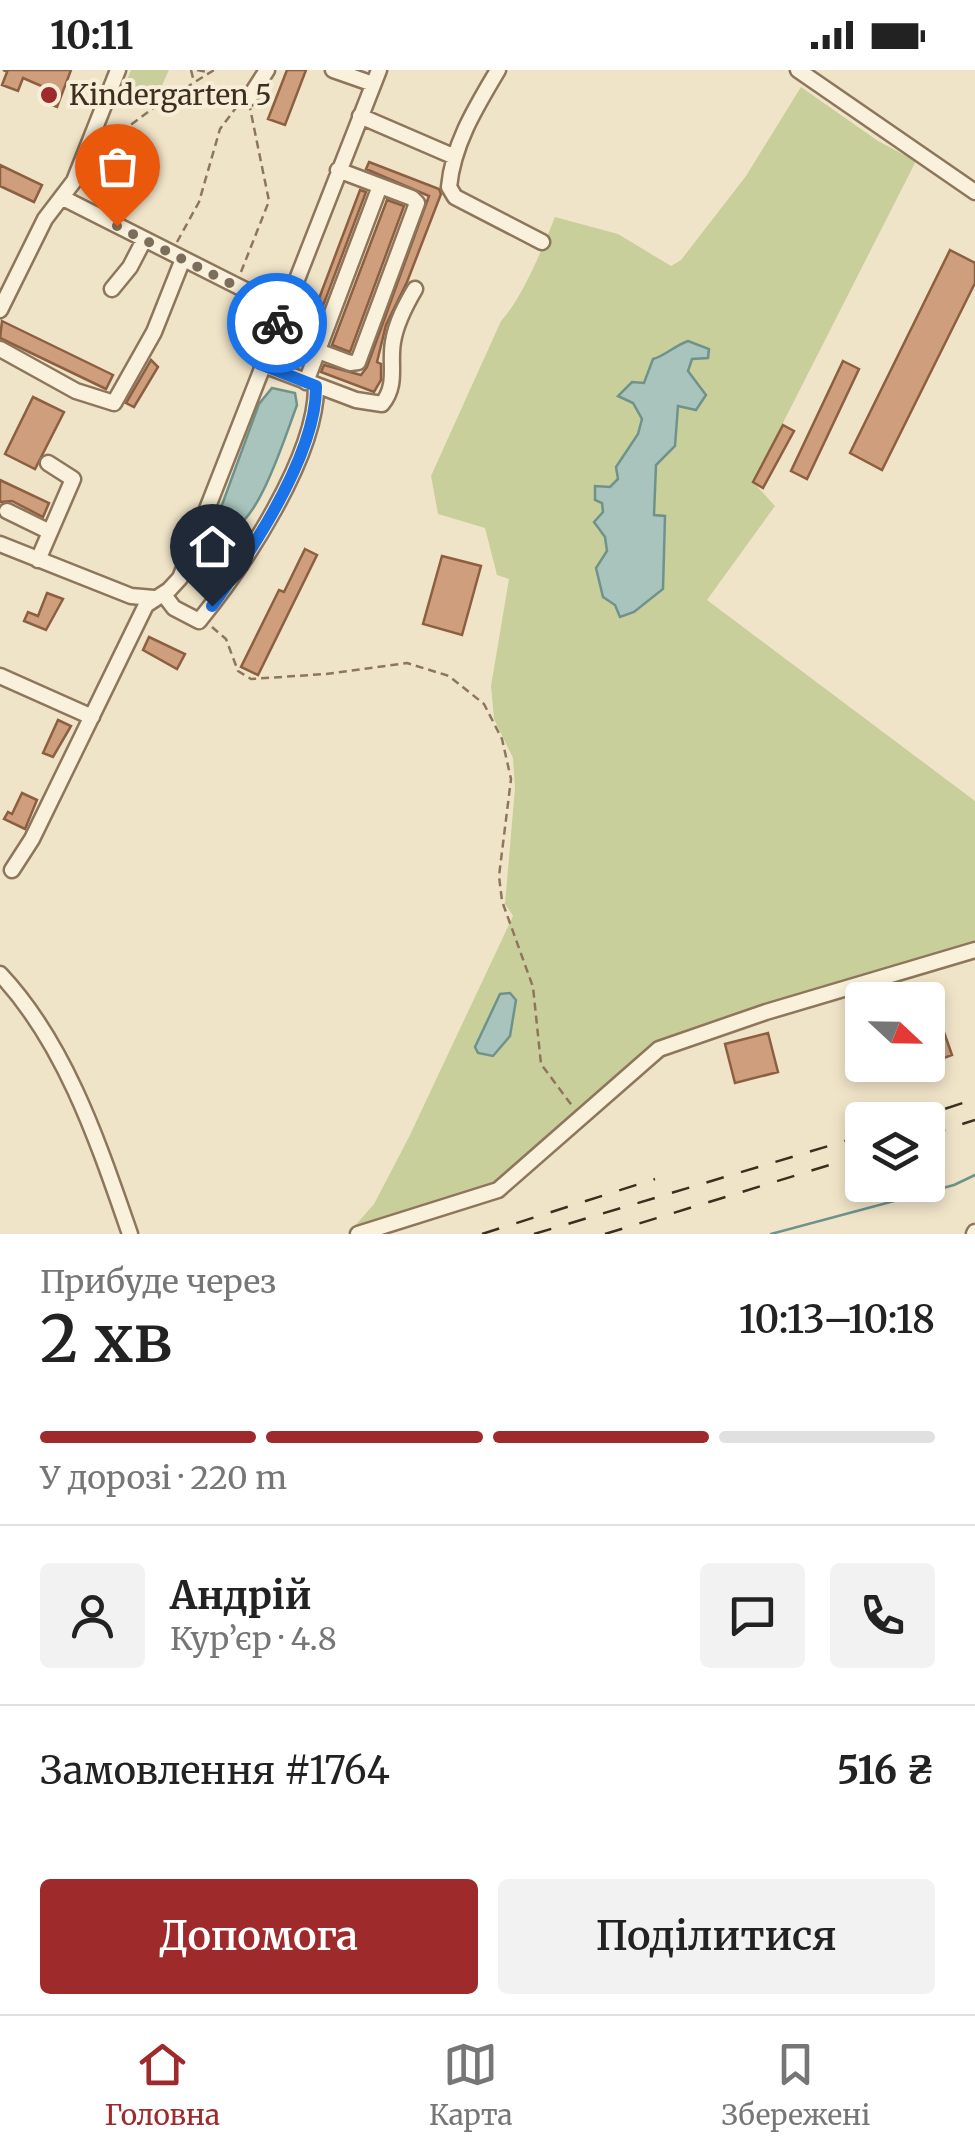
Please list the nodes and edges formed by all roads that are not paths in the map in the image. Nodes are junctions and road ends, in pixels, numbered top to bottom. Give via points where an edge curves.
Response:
1 (118, 70) edge
2 (268, 70) edge
3 (333, 70) edge
4 (498, 70) edge
5 (808, 73) edge
6 (376, 77) edge
7 (248, 98) road end
8 (360, 116) junction
9 (455, 158) junction
10 (338, 170) junction
11 (380, 186) junction
12 (975, 192) edge
13 (63, 198) junction
14 (144, 240) junction
15 (542, 242) dead end
16 (177, 256) junction
17 (414, 289) dead end
18 (112, 290) dead end
19 (0, 310) edge
20 (283, 310) junction
21 (0, 348) edge
22 (318, 351) junction
23 (260, 364) junction
24 (311, 384) junction
25 (48, 462) dead end
26 (7, 511) dead end
27 (50, 532) junction
28 (0, 544) edge
29 (38, 560) junction
30 (159, 596) junction
31 (0, 676) edge
32 (92, 717) junction
33 (12, 870) dead end
34 (975, 950) edge
35 (0, 974) edge
36 (130, 1234) edge
37 (358, 1234) edge

1 - 13 street
2 - 7 street
3 - 6 street
4 - 9 street
5 - 12 street
6 - 8 street
8 - 9 street
8 - 10 street
9 - 15 street via 452,195
10 - 11 street
10 - 20 street
11 - 22 street
11 - 22 street via 418,204 354,364
13 - 14 street
13 - 19 street
14 - 16 street
14 - 18 street
16 - 20 street
16 - 21 street via 154,332 114,404 76,391
17 - 24 street via 398,323 393,380 382,404
20 - 23 street
22 - 24 street
23 - 24 street
23 - 30 street via 180,578
24 - 30 street via 316,412 276,506 242,564 199,621
25 - 27 street via 72,476
26 - 27 street
27 - 29 street
28 - 29 street
29 - 30 street via 131,596
30 - 32 street via 140,617
31 - 32 street
32 - 33 street
34 - 37 street via 659,1049 498,1190
35 - 36 street via 60,1062

